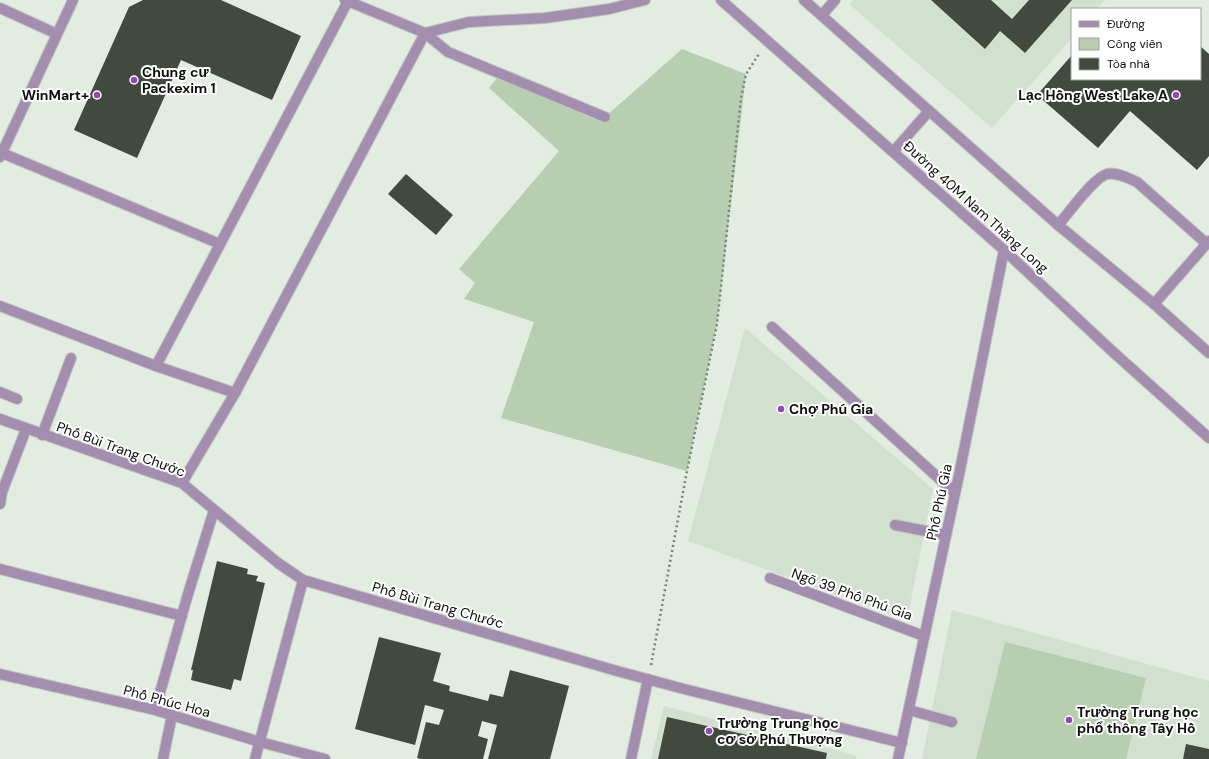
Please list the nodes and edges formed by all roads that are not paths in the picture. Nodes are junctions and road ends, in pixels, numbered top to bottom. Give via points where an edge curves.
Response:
1 (73, 0) edge
2 (645, 0) edge
3 (722, 0) edge
4 (804, 0) edge
5 (835, 0) edge
6 (346, 1) edge
7 (0, 8) edge
8 (822, 16) junction
9 (57, 34) junction
10 (425, 34) junction
11 (929, 110) junction
12 (605, 117) dead end
13 (893, 152) junction
14 (1, 154) edge
15 (1058, 225) junction
16 (1208, 243) edge
17 (220, 244) junction
18 (1004, 250) junction
19 (1154, 304) junction
20 (0, 306) edge
21 (772, 327) dead end
22 (1209, 353) edge
23 (71, 358) dead end
24 (156, 366) junction
25 (0, 392) edge
26 (235, 393) junction
27 (17, 399) dead end
28 (0, 420) edge
29 (26, 429) junction
30 (42, 435) junction
31 (1209, 438) edge
32 (182, 483) junction
33 (955, 494) junction
34 (0, 504) edge
35 (214, 510) junction
36 (896, 525) dead end
37 (946, 535) junction
38 (0, 569) edge
39 (770, 578) dead end
40 (302, 580) junction
41 (182, 616) junction
42 (924, 636) junction
43 (0, 674) edge
44 (648, 679) junction
45 (155, 710) junction
46 (909, 710) junction
47 (172, 715) junction
48 (952, 722) dead end
49 (260, 742) junction
50 (902, 743) junction
51 (163, 759) edge
52 (255, 759) edge
53 (325, 759) edge
54 (631, 759) edge
55 (898, 759) edge

1 - 9 street
2 - 10 street via 545,18 469,22
3 - 13 street, Đường 40M Nam Thăng Long
4 - 8 street
5 - 8 street
6 - 10 street
6 - 17 street
7 - 9 street
8 - 11 street
9 - 14 street
10 - 12 street via 448,52
10 - 26 street
11 - 13 street
11 - 15 street
13 - 18 street, Đường 40M Nam Thăng Long
14 - 17 street
15 - 16 street via 1097,179 1108,174 1123,175 1137,182
15 - 19 street
16 - 19 street
17 - 24 street
18 - 31 street, Đường 40M Nam Thăng Long
18 - 33 street, Phố Phú Gia
19 - 22 street
20 - 24 street
21 - 33 street
23 - 30 street
24 - 26 street
25 - 27 street
26 - 32 street
28 - 29 street, Phố Bùi Trang Chước
29 - 30 street, Phố Bùi Trang Chước
29 - 34 street via 2,492
30 - 32 street, Phố Bùi Trang Chước
32 - 35 street, Phố Bùi Trang Chước
33 - 37 street, Phố Phú Gia
35 - 40 street, Phố Bùi Trang Chước
35 - 41 street
36 - 37 street
37 - 42 street, Phố Phú Gia
38 - 41 street
39 - 42 street, Ngõ 39 Phố Phú Gia
40 - 44 street, Phố Bùi Trang Chước
40 - 49 street
41 - 45 street
42 - 46 street, Phố Phú Gia
43 - 45 street, Phố Phúc Hoa
44 - 50 street, Phố Bùi Trang Chước
44 - 54 street
45 - 47 street, Phố Phúc Hoa
46 - 48 street
46 - 50 street, Phố Phú Gia
47 - 49 street, Phố Phúc Hoa
47 - 51 street
49 - 52 street
49 - 53 street, Phố Phúc Hoa
50 - 55 street, Phố Phú Gia

